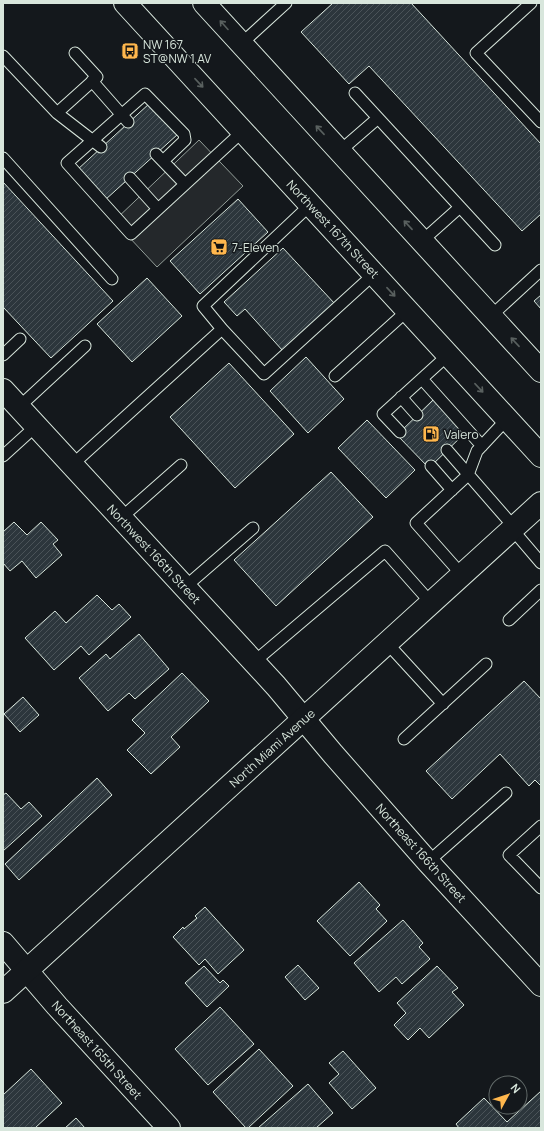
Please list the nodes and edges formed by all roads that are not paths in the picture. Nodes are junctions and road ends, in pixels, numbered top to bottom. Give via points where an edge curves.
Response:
1 (125, 3) edge
2 (204, 3) edge
3 (286, 3) edge
4 (531, 3) edge
5 (241, 44) junction
6 (74, 53) dead end
7 (3, 56) edge
8 (92, 81) junction
9 (355, 93) dead end
10 (57, 113) junction
11 (125, 118) junction
12 (378, 118) junction
13 (541, 122) edge
14 (243, 131) junction
15 (92, 140) junction
16 (101, 147) dead end
17 (340, 151) junction
18 (3, 158) edge
19 (130, 178) dead end
20 (185, 184) junction
21 (310, 205) junction
22 (460, 207) junction
23 (158, 209) junction
24 (422, 241) junction
25 (495, 245) dead end
26 (541, 270) edge
27 (374, 274) junction
28 (112, 279) dead end
29 (408, 310) junction
30 (491, 316) junction
31 (222, 329) junction
32 (20, 339) dead end
33 (85, 346) dead end
34 (3, 354) edge
35 (448, 355) junction
36 (541, 370) edge
37 (335, 376) dead end
38 (422, 378) junction
39 (3, 390) edge
40 (401, 397) junction
41 (19, 407) junction
42 (417, 416) dead end
43 (508, 419) junction
44 (36, 426) junction
45 (400, 432) dead end
46 (482, 446) junction
47 (447, 450) dead end
48 (3, 456) edge
49 (541, 456) edge
50 (72, 465) junction
51 (180, 465) dead end
52 (431, 466) dead end
53 (468, 475) junction
54 (452, 490) junction
55 (541, 503) edge
56 (121, 518) junction
57 (253, 528) dead end
58 (513, 528) junction
59 (541, 563) edge
60 (462, 575) junction
61 (185, 587) junction
62 (541, 590) edge
63 (430, 603) junction
64 (509, 620) dead end
65 (387, 643) junction
66 (254, 662) junction
67 (486, 664) dead end
68 (443, 704) junction
69 (303, 719) junction
70 (404, 739) dead end
71 (506, 793) dead end
72 (541, 826) edge
73 (428, 862) junction
74 (541, 888) edge
75 (3, 943) edge
76 (27, 971) junction
77 (541, 985) edge
78 (3, 992) edge
79 (169, 1128) edge

1 -> 14 street, Northwest 167th Street
5 -> 2 street
3 - 5 lane
4 - 13 lane via 476,54
17 -> 5 street
6 - 8 lane via 97,77
7 - 10 lane
8 - 10 lane
8 - 11 lane
9 - 12 lane
10 - 15 lane
11 - 15 lane
11 - 20 lane via 145,94 184,134 185,140 159,158
12 - 17 lane
12 - 22 lane
14 - 20 lane
14 - 21 street, Northwest 167th Street
15 - 16 lane
15 - 23 lane via 67,163 131,234
24 -> 17 street
18 - 28 lane
19 - 23 lane
20 - 23 lane
21 - 27 street, Northwest 167th Street
21 - 31 lane via 203,306
22 - 24 lane
22 - 25 lane
24 - 30 street
26 - 30 lane
27 -> 29 street, Northwest 167th Street
27 - 31 lane via 264,374
29 - 35 street, Northwest 167th Street
29 - 37 lane
36 -> 30 street
31 - 50 lane
32 - 34 lane
33 - 41 lane
35 - 38 lane
35 -> 43 street, Northwest 167th Street
38 - 40 lane
38 - 46 lane
39 - 41 street, Northwest 166th Street
40 - 42 lane
40 - 45 lane via 383,414
41 - 44 street, Northwest 166th Street
43 - 46 lane
43 - 49 street, Northwest 167th Street
44 - 48 lane
44 - 50 street, Northwest 166th Street
46 - 53 lane via 477,451
47 - 53 lane
50 - 56 street, Northwest 166th Street
51 - 56 lane
52 - 54 lane
53 - 54 lane
53 - 58 lane
54 - 60 lane via 416,523
55 - 58 street, North Miami Avenue
56 - 61 street, Northwest 166th Street
57 - 61 lane
58 - 59 lane
58 - 60 street, North Miami Avenue
60 - 63 street, North Miami Avenue
61 - 66 street, Northwest 166th Street
62 - 64 lane
63 - 65 street, North Miami Avenue
63 - 66 lane via 385,551
65 - 68 lane
65 - 69 street, North Miami Avenue
66 - 69 street, Northwest 166th Street
67 - 68 lane
68 - 70 lane
69 - 73 street, Northeast 166th Street
69 - 76 street, North Miami Avenue
71 - 73 lane
72 - 74 lane via 509,855
73 - 77 street, Northeast 166th Street
75 - 76 street, Northeast 165th Street
76 - 78 street, North Miami Avenue
76 - 79 street, Northeast 165th Street

